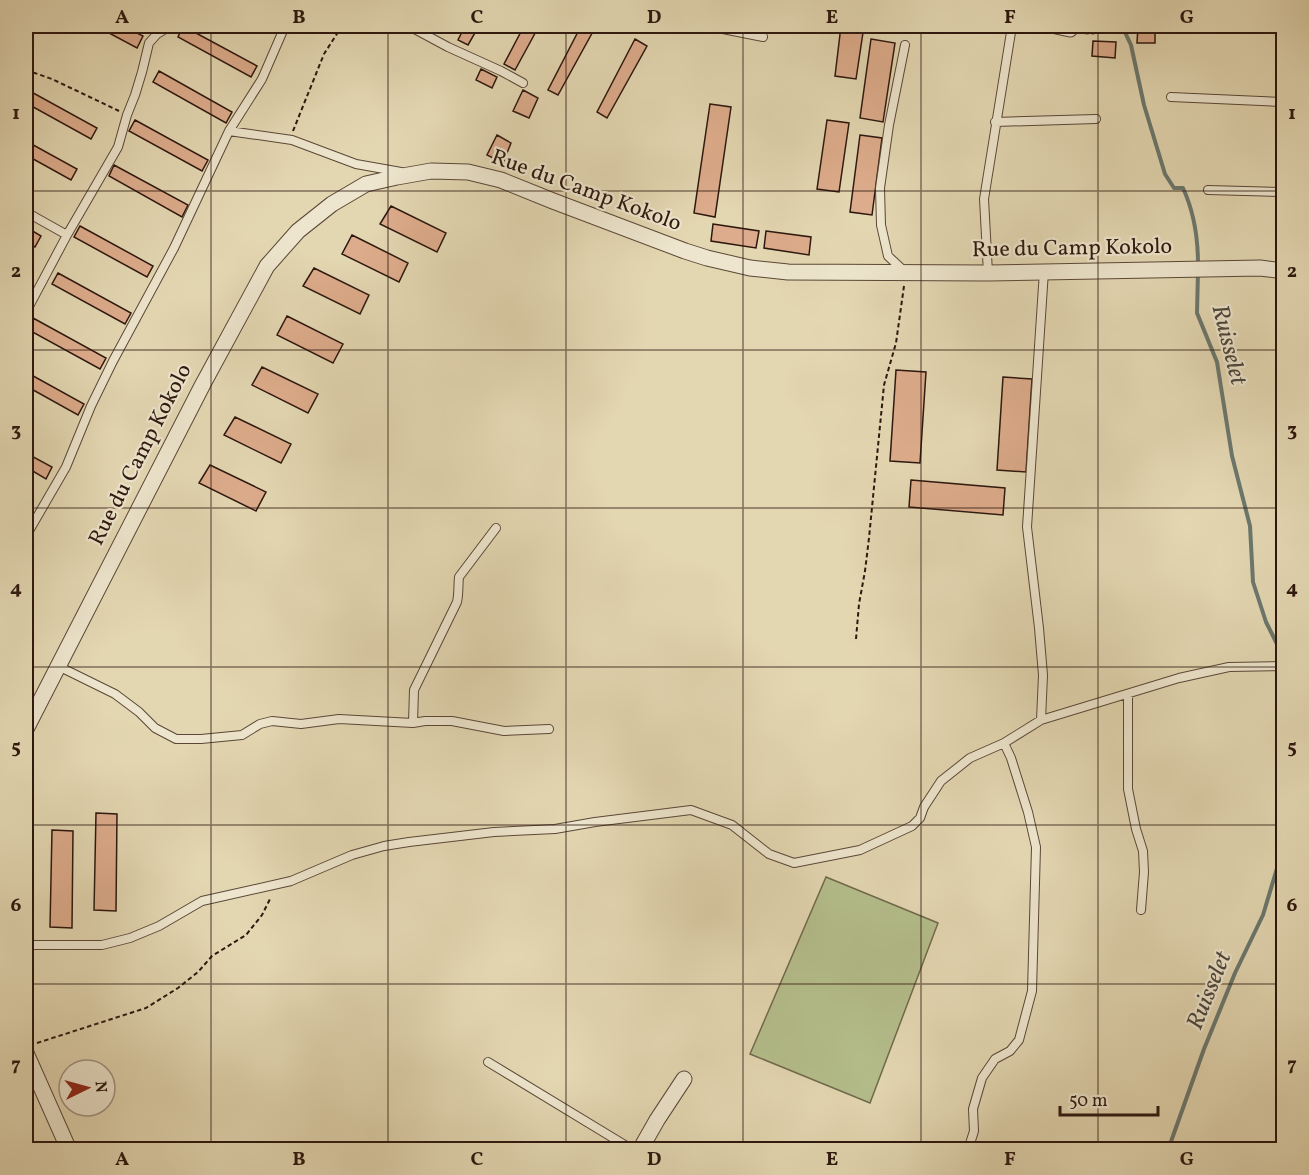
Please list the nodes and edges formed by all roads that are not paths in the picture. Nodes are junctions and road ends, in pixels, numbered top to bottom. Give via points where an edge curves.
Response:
1 (170, 26) edge
2 (285, 26) edge
3 (409, 26) edge
4 (708, 26) edge
5 (1012, 26) edge
6 (763, 37) dead end
7 (904, 45) dead end
8 (523, 83) dead end
9 (1171, 97) dead end
10 (1284, 102) edge
11 (1096, 119) dead end
12 (995, 122) junction
13 (229, 131) junction
14 (414, 174) junction
15 (1208, 190) dead end
16 (1284, 192) edge
17 (26, 212) edge
18 (67, 235) junction
19 (1284, 265) edge
20 (1260, 268) junction
21 (1044, 271) junction
22 (1284, 271) edge
23 (906, 273) junction
24 (988, 273) junction
25 (26, 312) edge
26 (496, 528) dead end
27 (26, 536) edge
28 (58, 666) junction
29 (1280, 667) edge
30 (1128, 694) junction
31 (1041, 720) junction
32 (413, 723) junction
33 (26, 729) edge
34 (549, 729) dead end
35 (1005, 743) junction
36 (1141, 910) dead end
37 (26, 945) edge
38 (31, 1048) edge
39 (488, 1062) dead end
40 (684, 1079) dead end
41 (69, 1149) edge
42 (633, 1149) edge
43 (640, 1149) edge
44 (968, 1149) edge

1 - 18 lane via 149,43 118,147
2 - 13 lane via 262,79
3 - 8 lane
4 - 6 lane
5 - 12 lane
7 - 23 lane via 880,188 881,225 888,255
9 - 10 lane
11 - 12 lane
12 - 24 lane via 984,200
13 - 14 lane via 292,140 356,164
13 - 27 lane via 174,248 91,406 66,466
14 - 23 street, Rue du Camp Kokolo via 468,172 501,180 685,251 750,268
14 - 28 street, Rue du Camp Kokolo via 366,184 332,204 297,231 267,266
15 - 16 lane
17 - 18 lane
18 - 25 lane
19 - 20 street
20 - 21 street, Rue du Camp Kokolo
20 - 22 street
21 - 24 street, Rue du Camp Kokolo
21 - 31 lane via 1027,527 1043,675
23 - 24 street, Rue du Camp Kokolo
26 - 32 lane via 459,577 457,602 414,690
28 - 32 lane via 115,694 154,728 176,739 242,735 272,721
28 - 33 street, Rue du Camp Kokolo
29 - 30 lane via 1229,667
30 - 31 lane
30 - 36 lane via 1128,789 1143,851
31 - 35 lane
32 - 34 lane via 452,721 504,731
35 - 37 lane via 970,758 941,781 912,826 860,850 794,863 769,854 732,825 691,810 555,829 494,832 384,846 352,855 291,881 202,901 159,926 102,945
35 - 44 lane via 1036,847 1032,991 1018,1040 1010,1051 994,1059 982,1077
38 - 41 street
39 - 42 lane
40 - 43 street

